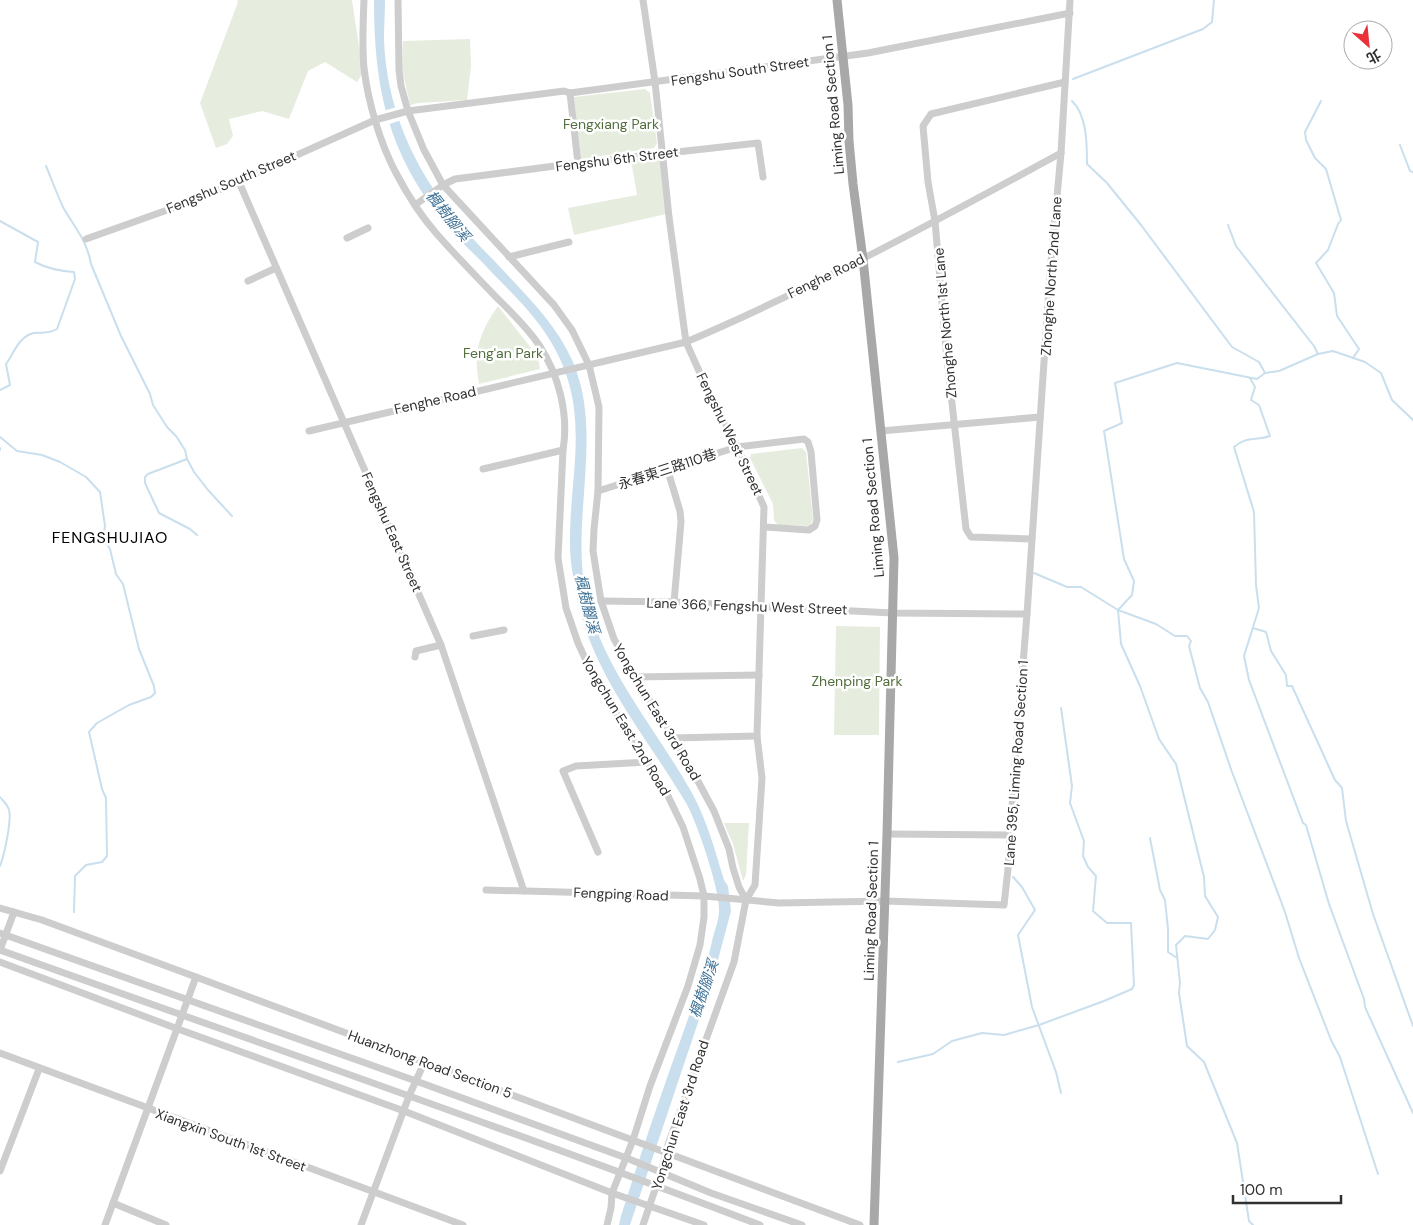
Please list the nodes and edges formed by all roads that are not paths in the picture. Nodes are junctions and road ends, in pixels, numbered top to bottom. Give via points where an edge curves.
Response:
1 (364, 0) edge
2 (398, 0) edge
3 (643, 0) edge
4 (837, 0) edge
5 (1070, 0) edge
6 (1070, 14) junction
7 (842, 57) junction
8 (656, 82) junction
9 (1065, 82) junction
10 (570, 93) junction
11 (408, 111) junction
12 (375, 120) junction
13 (1061, 153) junction
14 (662, 154) junction
15 (578, 163) junction
16 (763, 177) dead end
17 (239, 182) junction
18 (443, 185) junction
19 (415, 204) junction
20 (935, 221) junction
21 (368, 228) dead end
22 (347, 238) dead end
23 (86, 239) dead end
24 (569, 242) dead end
25 (508, 257) junction
26 (863, 259) junction
27 (276, 268) junction
28 (248, 281) dead end
29 (686, 342) junction
30 (589, 365) junction
31 (553, 373) junction
32 (1040, 417) junction
33 (344, 422) junction
34 (955, 424) junction
35 (309, 430) dead end
36 (880, 431) junction
37 (737, 447) junction
38 (563, 450) junction
39 (667, 468) junction
40 (483, 469) dead end
41 (598, 491) junction
42 (765, 527) junction
43 (1032, 539) junction
44 (601, 601) junction
45 (674, 602) junction
46 (760, 606) junction
47 (893, 613) junction
48 (1027, 614) junction
49 (504, 630) dead end
50 (473, 636) dead end
51 (441, 645) junction
52 (414, 657) dead end
53 (759, 676) junction
54 (635, 677) junction
55 (757, 736) junction
56 (673, 738) junction
57 (646, 762) junction
58 (887, 834) junction
59 (1010, 835) junction
60 (598, 852) dead end
61 (486, 890) dead end
62 (524, 891) junction
63 (704, 896) junction
64 (742, 900) junction
65 (885, 901) junction
66 (0, 909) edge
67 (14, 912) junction
68 (3, 934) edge
69 (0, 950) edge
70 (0, 962) edge
71 (196, 977) junction
72 (187, 999) junction
73 (182, 1015) junction
74 (178, 1029) junction
75 (0, 1053) edge
76 (424, 1063) junction
77 (39, 1069) junction
78 (416, 1081) junction
79 (409, 1096) junction
80 (148, 1109) junction
81 (404, 1111) junction
82 (635, 1140) junction
83 (665, 1152) junction
84 (627, 1158) junction
85 (0, 1171) edge
86 (659, 1171) junction
87 (622, 1173) junction
88 (655, 1185) junction
89 (373, 1192) junction
90 (614, 1193) junction
91 (113, 1203) junction
92 (648, 1205) junction
93 (448, 1223) edge
94 (105, 1225) edge
95 (166, 1225) edge
96 (361, 1225) edge
97 (463, 1225) edge
98 (607, 1225) edge
99 (643, 1225) edge
100 (704, 1225) edge
101 (760, 1225) edge
102 (802, 1225) edge
103 (860, 1225) edge
104 (874, 1225) edge

1 - 12 street, Yongchun East 2nd Road via 364,68
2 - 11 street, Yongchun East 3rd Road via 399,70
3 - 8 street, Fengshu West Street
4 - 7 main road, Liming Road Section 1
5 - 6 street, Zhonghe North 2nd Lane
6 - 7 street, Fengshu South Street
6 - 9 street, Zhonghe North 2nd Lane
7 - 8 street, Fengshu South Street
7 - 26 main road, Liming Road Section 1
8 - 10 street, Fengshu South Street
8 - 14 street, Fengshu West Street
9 - 13 street, Zhonghe North 2nd Lane
9 - 20 street, Zhonghe North 1st Lane via 931,114 923,126
10 - 11 street, Fengshu South Street via 564,91
10 - 15 street
11 - 12 street, Fengshu South Street
11 - 18 street, Yongchun East 3rd Road
12 - 17 street, Fengshu South Street
12 - 19 street, Yongchun East 2nd Road via 396,173
13 - 20 street, Fenghe Road
13 - 32 street, Zhonghe North 2nd Lane
14 - 15 street, Fengshu 6th Street
14 - 16 street, Fengshu 6th Street via 758,143
14 - 29 street, Fengshu West Street
15 - 18 street, Fengshu 6th Street via 455,179
17 - 23 street, Fengshu South Street
17 - 27 street, Fengshu East Street
18 - 19 street, Fengshu 6th Street
18 - 25 street, Yongchun East 3rd Road
19 - 31 street, Yongchun East 2nd Road via 437,234 539,345
20 - 26 street, Fenghe Road
20 - 34 street, Zhonghe North 1st Lane
21 - 22 street
24 - 25 street
25 - 30 street, Yongchun East 3rd Road via 554,305 572,330
26 - 29 street, Fenghe Road
26 - 36 main road, Liming Road Section 1
27 - 28 street
27 - 33 street, Fengshu East Street
29 - 30 street, Fenghe Road
29 - 37 street, Fengshu West Street
30 - 31 street, Fenghe Road
30 - 41 street, Yongchun East 3rd Road via 599,407
31 - 33 street, Fenghe Road
31 - 38 street, Yongchun East 2nd Road via 563,405 566,432
32 - 34 street
32 - 43 street, Zhonghe North 2nd Lane
33 - 35 street, Fenghe Road
33 - 51 street, Fengshu East Street
34 - 36 street
34 - 43 street, Zhonghe North 1st Lane via 966,529 971,536
36 - 47 main road, Liming Road Section 1 via 894,558
37 - 39 street, 永春東三路110巷
37 - 42 street, Fengshu West Street via 764,507
37 - 42 street, 永春東三路110巷 via 804,439 810,447 816,526 809,530
38 - 40 street
38 - 57 street, Yongchun East 2nd Road via 558,558 566,608 593,676
39 - 41 street, 永春東三路110巷
39 - 45 street via 681,522
41 - 44 street, Yongchun East 3rd Road via 593,551
42 - 46 street, Fengshu West Street
43 - 48 street, Lane 395, Liming Road Section 1
44 - 45 street, Lane 366, Fengshu West Street
44 - 54 street, Yongchun East 3rd Road via 614,639
45 - 46 street, Lane 366, Fengshu West Street
46 - 47 street, Lane 366, Fengshu West Street
46 - 53 street, Fengshu West Street
47 - 48 street
47 - 58 main road, Liming Road Section 1
48 - 59 street, Lane 395, Liming Road Section 1
49 - 50 street
51 - 52 street via 416,651
51 - 62 street, Fengshu East Street
53 - 54 street
53 - 55 street, Fengshu West Street
54 - 56 street, Yongchun East 3rd Road
55 - 56 street
55 - 64 street, Fengshu West Street via 762,778 755,885
56 - 64 street, Yongchun East 3rd Road via 714,812 729,849
57 - 60 street via 576,766 563,771
57 - 63 street, Yongchun East 2nd Road via 683,827
58 - 59 street
58 - 65 main road, Liming Road Section 1
59 - 65 street, Lane 395, Liming Road Section 1 via 1004,905
61 - 62 street, Fengping Road
62 - 63 street, Fengping Road
63 - 64 street, Fengping Road
63 - 82 street, Yongchun East 2nd Road via 704,918 695,965 650,1086
64 - 65 street via 779,903
64 - 83 street, Yongchun East 3rd Road via 734,962
65 - 104 main road, Liming Road Section 1
66 - 67 street, Huanzhong Road Section 5
67 - 68 street
67 - 71 street, Huanzhong Road Section 5
68 - 69 street
68 - 72 street, Huanzhong Road Section 5
69 - 73 street
70 - 74 street
71 - 72 street
71 - 76 street, Huanzhong Road Section 5
72 - 73 street
72 - 78 street, Huanzhong Road Section 5
73 - 74 street
73 - 79 street
74 - 80 street
74 - 81 street
75 - 77 street, Xiangxin South 1st Street
76 - 78 street
76 - 82 street, Huanzhong Road Section 5
77 - 80 street, Xiangxin South 1st Street
77 - 85 street
78 - 79 street
78 - 84 street, Huanzhong Road Section 5
79 - 81 street
79 - 87 street
80 - 89 street, Xiangxin South 1st Street
80 - 91 street
81 - 89 street
81 - 90 street
82 - 83 street, Huanzhong Road Section 5
82 - 84 street, Yongchun East 2nd Road
83 - 86 street, Yongchun East 3rd Road
83 - 103 street, Huanzhong Road Section 5
84 - 86 street, Huanzhong Road Section 5
84 - 87 street, Yongchun East 2nd Road
86 - 88 street, Yongchun East 3rd Road
86 - 102 street, Huanzhong Road Section 5
87 - 88 street
87 - 90 street, Yongchun East 2nd Road
88 - 92 street, Yongchun East 3rd Road
88 - 101 street
89 - 93 street, Xiangxin South 1st Street
89 - 96 street
90 - 92 street
90 - 98 street, Yongchun East 2nd Road
91 - 94 street
91 - 95 street
92 - 99 street, Yongchun East 3rd Road
92 - 100 street
93 - 97 street, Xiangxin South 1st Street

